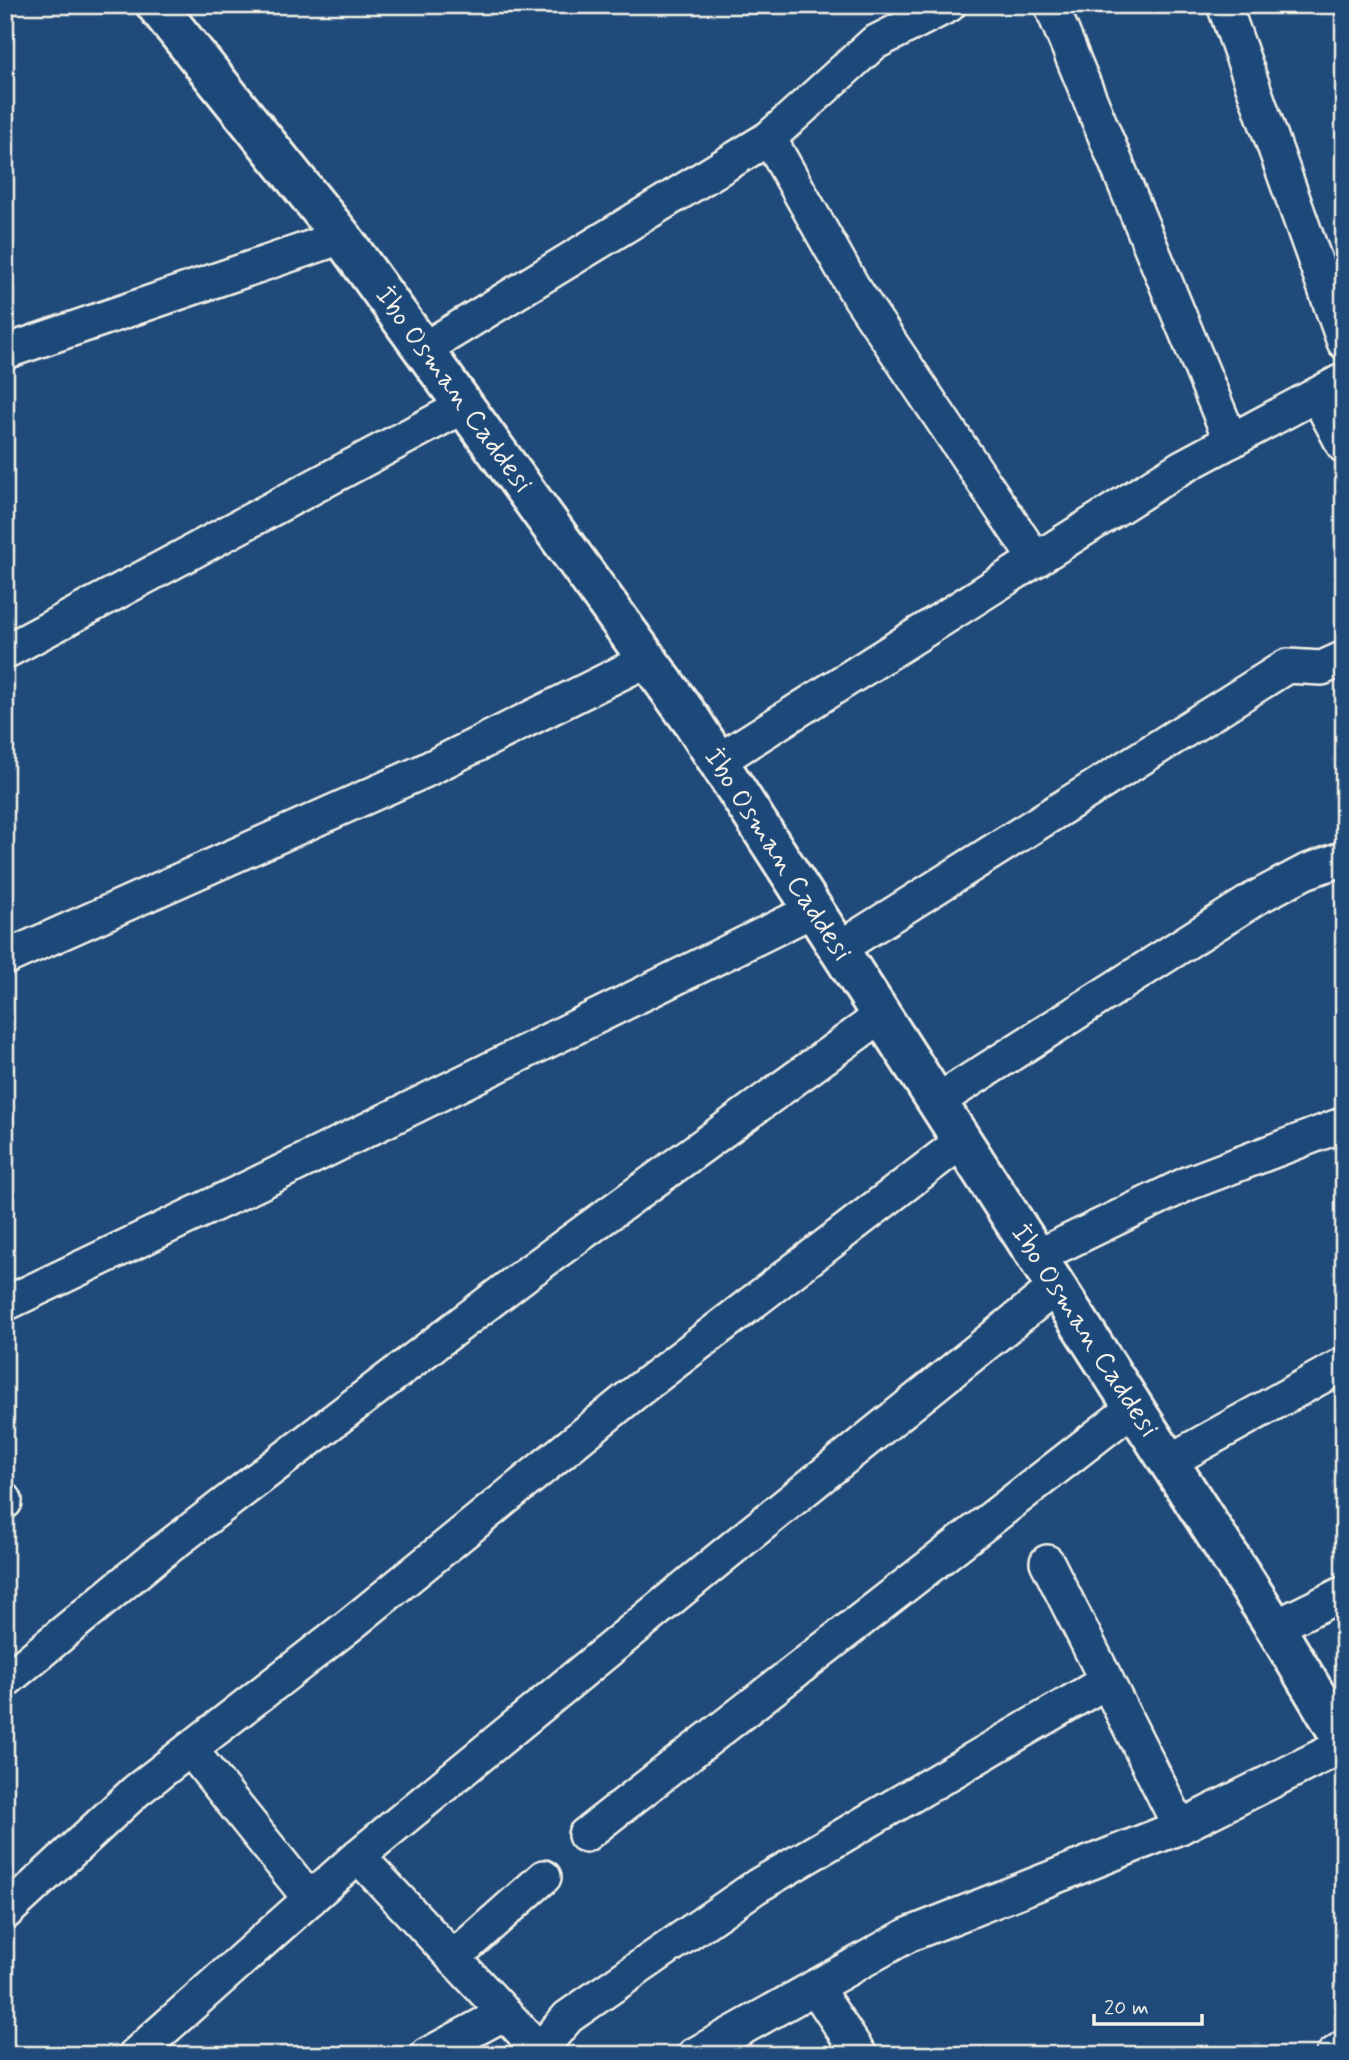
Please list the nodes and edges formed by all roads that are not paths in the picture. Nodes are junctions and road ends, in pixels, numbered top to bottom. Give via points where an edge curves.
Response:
1 (156, 5) edge
2 (949, 5) edge
3 (1051, 5) edge
4 (1224, 5) edge
5 (769, 138) junction
6 (342, 237) junction
7 (1344, 342) edge
8 (424, 349) junction
9 (5, 352) edge
10 (1330, 388) edge
11 (464, 406) junction
12 (1231, 441) junction
13 (1344, 446) edge
14 (1036, 560) junction
15 (5, 652) edge
16 (1344, 659) edge
17 (648, 660) junction
18 (718, 761) junction
19 (1344, 858) edge
20 (813, 910) junction
21 (838, 949) junction
22 (5, 958) edge
23 (881, 1016) junction
24 (936, 1101) junction
25 (1344, 1124) edge
26 (962, 1141) junction
27 (1046, 1272) junction
28 (5, 1304) edge
29 (1344, 1364) edge
30 (1133, 1408) junction
31 (1168, 1462) junction
32 (1047, 1562) dead end
33 (1344, 1593) edge
34 (1275, 1628) junction
35 (5, 1681) edge
36 (1107, 1681) junction
37 (1344, 1744) edge
38 (190, 1749) junction
39 (1180, 1827) junction
40 (585, 1835) dead end
41 (358, 1857) junction
42 (544, 1877) dead end
43 (310, 1899) junction
44 (5, 1913) edge
45 (453, 1958) junction
46 (815, 1987) junction
47 (505, 2013) junction
48 (1344, 2047) edge
49 (542, 2052) edge
50 (135, 2055) edge
51 (427, 2055) edge
52 (694, 2055) edge
53 (860, 2055) edge
54 (1333, 2055) edge

1 - 6 street, İbo Osman Caddesi
2 - 5 street via 874,43
3 - 12 street
4 - 7 street
5 - 8 street
5 - 14 street via 853,287
6 - 8 street, İbo Osman Caddesi
6 - 9 street
8 - 11 street, İbo Osman Caddesi
10 - 12 street
10 - 13 street
11 - 15 street
11 - 17 street, İbo Osman Caddesi
12 - 14 street
14 - 18 street
16 - 21 street via 1322,668 1287,666
17 - 18 street, İbo Osman Caddesi
17 - 22 street via 422,772
18 - 20 street, İbo Osman Caddesi
19 - 24 street via 1256,898
20 - 21 street, İbo Osman Caddesi
20 - 28 street
21 - 23 street, İbo Osman Caddesi
23 - 24 street, İbo Osman Caddesi
23 - 35 street via 526,1274 154,1558
24 - 26 street, İbo Osman Caddesi
25 - 27 street via 1189,1183
26 - 27 street, İbo Osman Caddesi
26 - 38 street via 643,1387
27 - 30 street, İbo Osman Caddesi
27 - 41 street via 724,1555
29 - 31 street
30 - 31 street, İbo Osman Caddesi
30 - 40 street
31 - 34 street, İbo Osman Caddesi
32 - 36 street
33 - 34 street
34 - 37 street, İbo Osman Caddesi
36 - 39 street
36 - 49 street via 757,1886 568,2017
37 - 39 street
38 - 43 street
38 - 44 street via 136,1791
39 - 46 street via 908,1936
41 - 43 street
41 - 45 street
42 - 45 street
43 - 50 street
45 - 47 street
46 - 52 street
46 - 53 street
47 - 49 street
47 - 51 street
48 - 54 street

